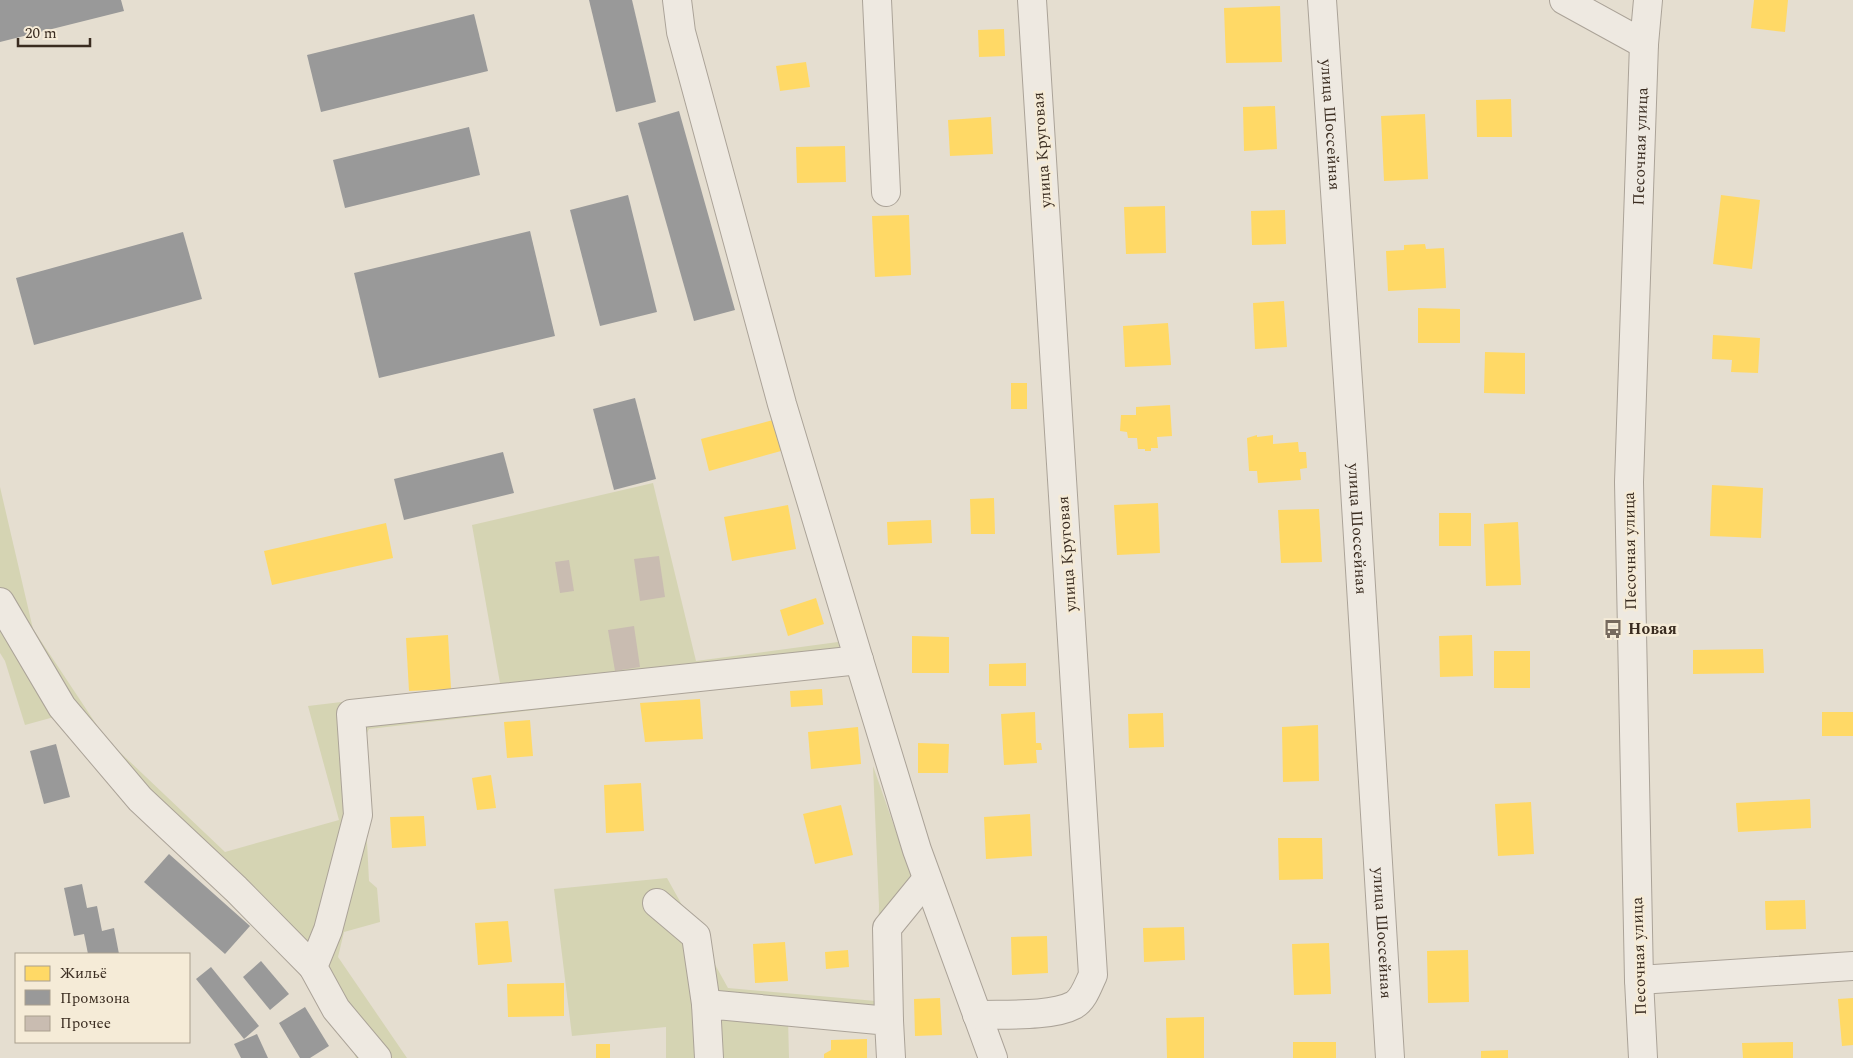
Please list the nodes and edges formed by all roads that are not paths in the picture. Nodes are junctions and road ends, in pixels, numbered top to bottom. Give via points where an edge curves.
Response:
1 (677, 0) edge
2 (877, 0) edge
3 (1032, 0) edge
4 (1322, 0) edge
5 (1564, 0) edge
6 (1648, 0) edge
7 (1644, 44) junction
8 (886, 192) dead end
9 (0, 602) edge
10 (858, 660) junction
11 (927, 879) junction
12 (658, 903) dead end
13 (1853, 966) edge
14 (313, 968) junction
15 (1639, 980) junction
16 (706, 1004) junction
17 (977, 1015) junction
18 (888, 1021) junction
19 (377, 1058) edge
20 (709, 1058) edge
21 (891, 1058) edge
22 (993, 1058) edge
23 (1390, 1058) edge
24 (1643, 1058) edge

1 - 10 street via 681,32 782,404
2 - 8 street
3 - 17 street, улица Круговая via 1093,975 1075,1004 1055,1012
4 - 23 street, улица Шоссейная
5 - 7 street
6 - 7 street, Песочная улица
7 - 15 street, Песочная улица via 1629,482
9 - 14 street via 62,707 140,799 236,889
10 - 11 street
10 - 14 street via 351,714 358,815 328,930
11 - 17 street
11 - 18 street via 886,928
12 - 16 street via 696,936
13 - 15 street
14 - 19 street via 336,1009
15 - 24 street, Песочная улица
16 - 18 street
16 - 20 street
17 - 22 street
18 - 21 street

